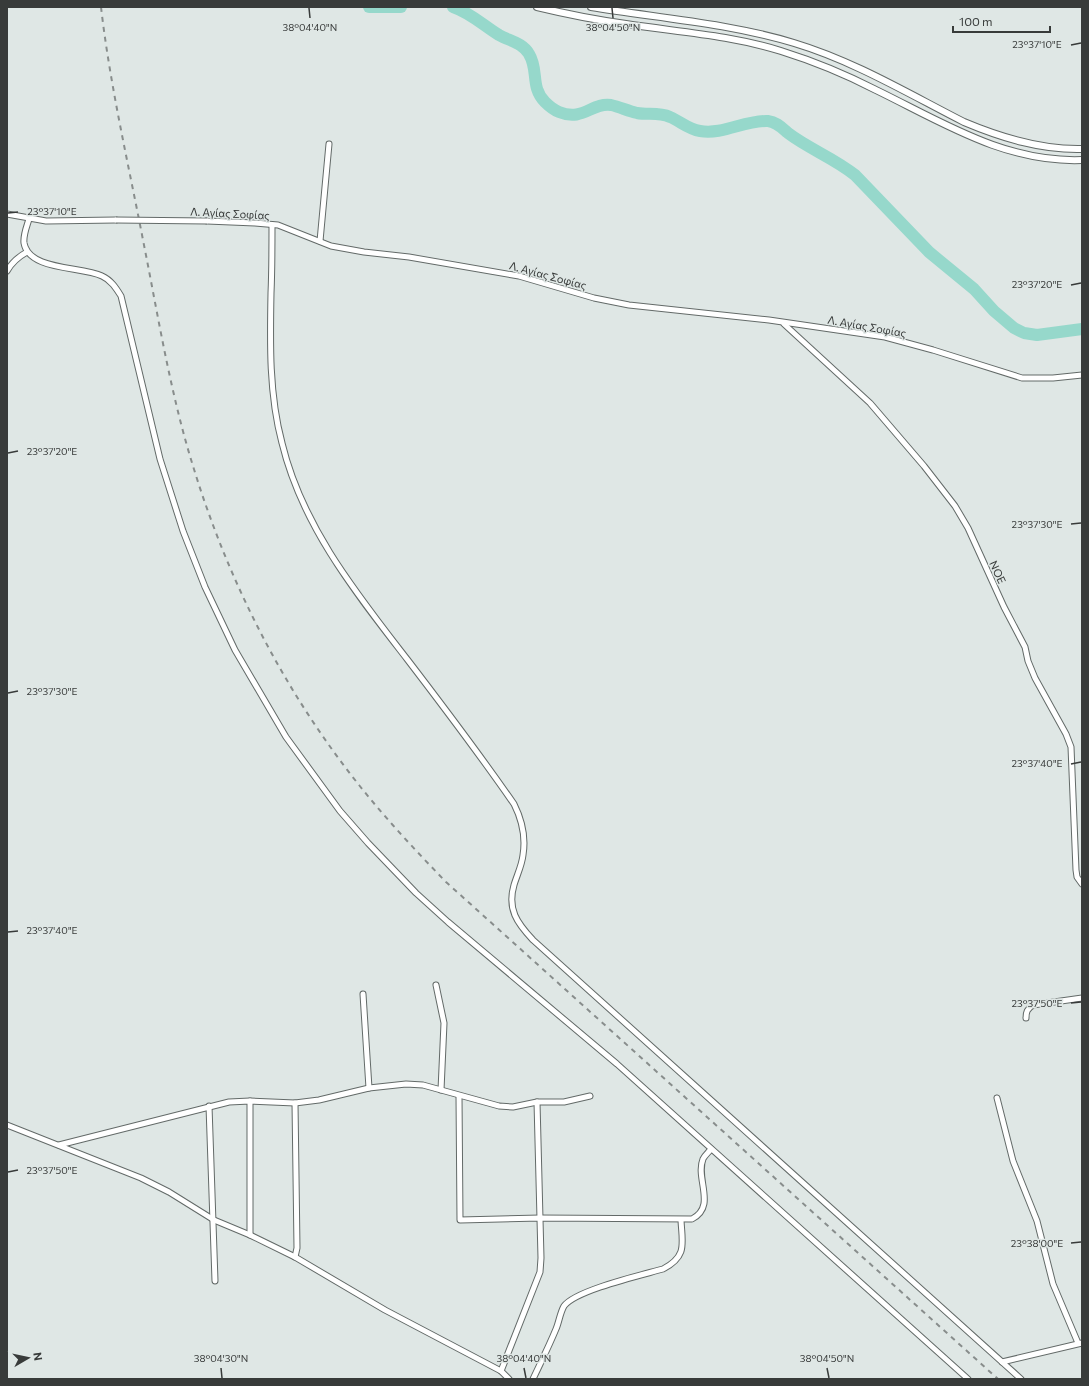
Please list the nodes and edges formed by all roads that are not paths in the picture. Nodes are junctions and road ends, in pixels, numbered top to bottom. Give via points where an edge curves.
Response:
1 (537, 7) edge
2 (591, 7) edge
3 (545, 8) edge
4 (561, 10) edge
5 (329, 144) dead end
6 (1082, 149) edge
7 (1082, 160) edge
8 (7, 214) edge
9 (29, 219) junction
10 (272, 225) junction
11 (320, 241) junction
12 (26, 252) junction
13 (7, 271) edge
14 (783, 323) junction
15 (1082, 375) edge
16 (1082, 884) edge
17 (436, 985) dead end
18 (363, 994) dead end
19 (1082, 998) edge
20 (1026, 1018) dead end
21 (369, 1088) junction
22 (440, 1090) junction
23 (459, 1096) junction
24 (590, 1096) dead end
25 (997, 1098) dead end
26 (250, 1101) junction
27 (537, 1102) junction
28 (295, 1104) junction
29 (209, 1106) junction
30 (7, 1125) edge
31 (59, 1145) junction
32 (711, 1149) junction
33 (540, 1218) junction
34 (214, 1220) junction
35 (681, 1220) junction
36 (250, 1236) junction
37 (295, 1257) junction
38 (215, 1281) dead end
39 (1080, 1343) edge
40 (1002, 1362) junction
41 (501, 1371) junction
42 (509, 1379) edge
43 (533, 1379) edge
44 (968, 1379) edge
45 (1021, 1379) edge

1 - 3 street
2 - 6 street via 720,26 795,43 855,67 982,130 1027,144
3 - 4 street
4 - 7 street via 626,24 721,37 779,50 836,71 989,145 1034,156
5 - 11 street
8 - 9 street, Λ. Αγίας Σοφίας
9 - 10 street, Λ. Αγίας Σοφίας, bridge via 207,220
9 - 12 street via 24,241
10 - 11 street, Λ. Αγίας Σοφίας
10 - 40 street via 271,373 278,423 289,466 325,546 357,594 514,804 525,841 522,864 512,897 514,912 521,927
11 - 14 street, Λ. Αγίας Σοφίας via 331,246 364,252 519,276 594,298 629,305
12 - 13 street via 18,257
12 - 32 street via 34,260 102,276 113,284 121,296 160,459 183,531 205,587 236,650 286,737 340,811 416,893 617,1064
14 - 15 street, Λ. Αγίας Σοφίας via 885,338 1022,378
14 - 16 street, NOE via 870,403 924,466 955,506 968,528 1025,647 1035,678 1071,747 1076,870
17 - 22 street via 444,1023
18 - 21 street
19 - 20 street via 1032,1005 1028,1008
21 - 22 street via 406,1084
21 - 28 street
22 - 23 street
23 - 27 street via 499,1106 514,1107
23 - 33 street via 460,1220
24 - 27 street via 564,1102
25 - 39 street via 1013,1161 1037,1221 1053,1284
26 - 28 street
26 - 29 street
26 - 36 street
27 - 33 street
28 - 37 street
29 - 31 street
29 - 34 street
30 - 31 street
31 - 34 street via 141,1178
32 - 35 street via 703,1158 703,1206 699,1215
32 - 44 street
33 - 35 street
33 - 41 street via 540,1272
34 - 36 street
34 - 38 street
35 - 43 street via 681,1250 674,1263 596,1289 567,1303
36 - 37 street
37 - 41 street via 385,1310
39 - 40 street
40 - 45 street
41 - 42 street

